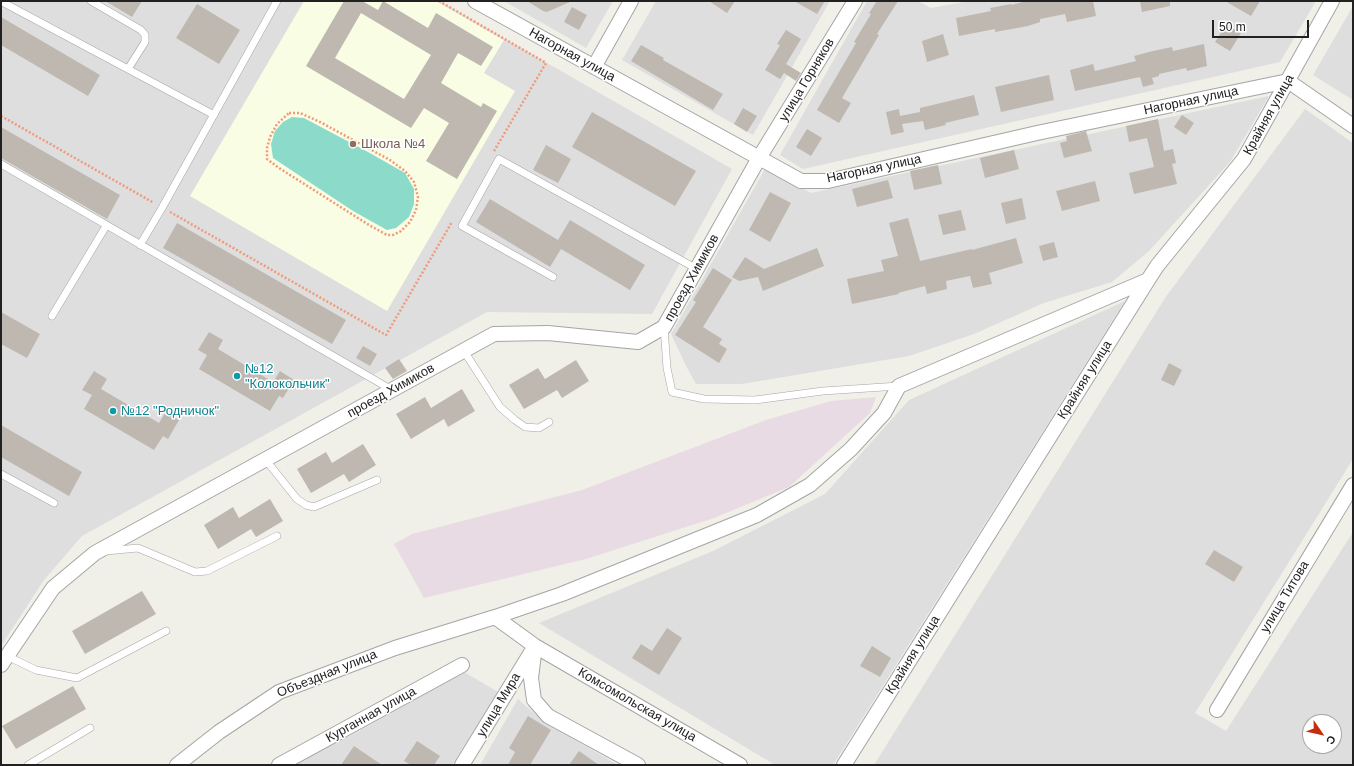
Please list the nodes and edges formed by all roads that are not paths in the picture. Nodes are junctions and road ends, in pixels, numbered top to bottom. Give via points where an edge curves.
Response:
1 (91, 1) edge
2 (277, 1) edge
3 (474, 1) edge
4 (631, 1) edge
5 (855, 1) edge
6 (1332, 1) edge
7 (4, 3) dead end
8 (594, 67) junction
9 (128, 69) junction
10 (1288, 81) junction
11 (214, 115) junction
12 (1353, 126) edge
13 (759, 158) junction
14 (1, 164) edge
15 (106, 226) junction
16 (140, 245) junction
17 (697, 269) junction
18 (553, 277) dead end
19 (1148, 280) junction
20 (52, 316) dead end
21 (664, 327) junction
22 (464, 351) junction
23 (899, 386) junction
24 (392, 390) junction
25 (549, 422) dead end
26 (266, 459) junction
27 (1, 474) edge
28 (377, 480) dead end
29 (1353, 485) edge
30 (54, 504) dead end
31 (277, 536) dead end
32 (95, 553) junction
33 (495, 617) junction
34 (166, 631) dead end
35 (535, 646) junction
36 (4, 660) edge
37 (462, 665) dead end
38 (1217, 710) dead end
39 (90, 728) dead end
40 (28, 765) edge
41 (176, 765) edge
42 (279, 765) edge
43 (462, 765) edge
44 (638, 765) edge
45 (740, 765) edge
46 (844, 765) edge

1 - 9 lane via 141,30 145,35 145,42
2 - 11 lane
3 - 8 street, Нагорная улица
4 - 8 street
5 - 13 street, улица Горняков
6 - 10 street, Крайняя улица
7 - 9 lane
8 - 13 street, Нагорная улица
9 - 11 lane
10 - 12 street
10 - 13 street, Нагорная улица via 1037,132 828,181 801,181
10 - 19 street, Крайняя улица via 1244,159
11 - 16 lane
13 - 17 street, проезд Химиков
14 - 15 lane
15 - 16 lane
15 - 20 lane
16 - 24 lane
17 - 18 lane via 499,159 462,226
17 - 21 street, проезд Химиков
19 - 23 street
19 - 46 street, Крайняя улица
21 - 22 street, проезд Химиков via 638,342 548,333 494,334
21 - 23 lane via 667,368 672,392 704,399 755,400 823,391
22 - 24 street, проезд Химиков
22 - 25 lane via 500,407 515,420 525,427 539,428
23 - 33 street, Объездная улица via 884,413 851,449 804,489 757,515 562,594
24 - 26 street, проезд Химиков
26 - 28 lane via 297,499 314,507
26 - 32 street, проезд Химиков
27 - 30 lane
29 - 38 street, улица Титова
31 - 32 lane via 208,571 195,572 138,548
32 - 36 street, проезд Химиков via 53,588
33 - 35 street, Комсомольская улица
33 - 41 street, Объездная улица via 395,648 279,692 218,732
34 - 36 lane via 77,678 36,670
35 - 43 street, улица Мира
35 - 44 street via 531,678 534,700 548,716
35 - 45 street, Комсомольская улица
37 - 42 street, Курганная улица
39 - 40 lane

